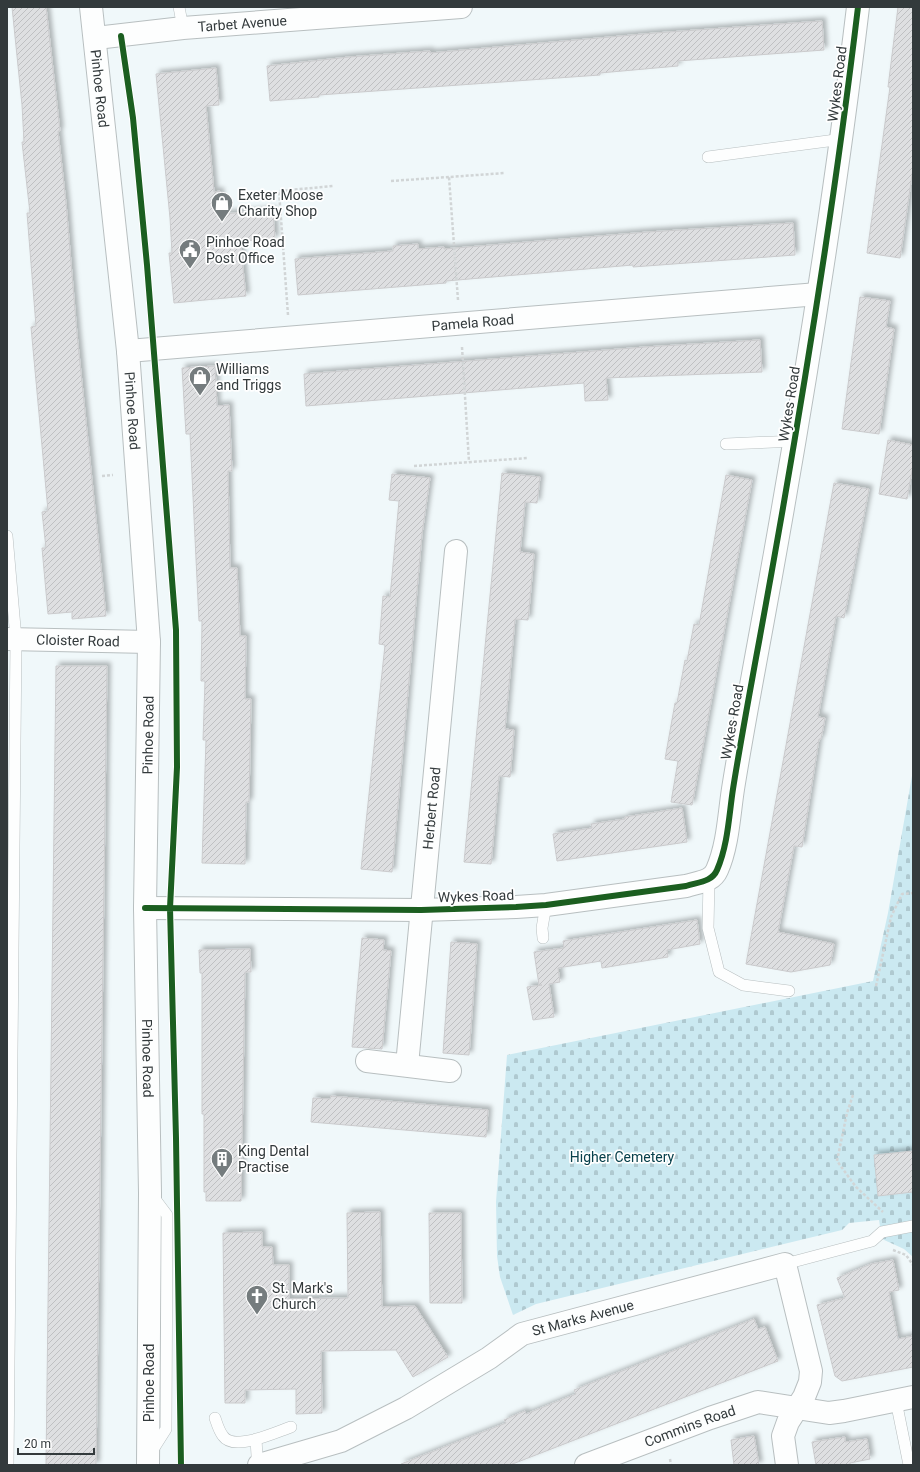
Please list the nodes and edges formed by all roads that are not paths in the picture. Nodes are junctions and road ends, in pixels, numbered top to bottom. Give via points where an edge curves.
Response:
1 (91, 7) edge
2 (179, 7) edge
3 (461, 7) edge
4 (858, 7) edge
5 (392, 9) edge
6 (183, 28) junction
7 (96, 38) junction
8 (843, 139) junction
9 (708, 157) dead end
10 (818, 294) junction
11 (128, 351) junction
12 (796, 441) junction
13 (726, 444) dead end
14 (7, 536) edge
15 (456, 550) dead end
16 (12, 639) edge
17 (150, 642) junction
18 (709, 880) junction
19 (546, 905) junction
20 (145, 908) junction
21 (421, 910) junction
22 (543, 938) dead end
23 (789, 991) dead end
24 (366, 1061) dead end
25 (407, 1065) junction
26 (450, 1071) dead end
27 (913, 1226) edge
28 (785, 1264) junction
29 (905, 1399) edge
30 (796, 1407) junction
31 (215, 1418) dead end
32 (291, 1427) dead end
33 (256, 1439) junction
34 (149, 1460) edge
35 (8, 1465) edge
36 (260, 1465) edge
37 (586, 1465) edge
38 (786, 1465) edge
39 (909, 1465) edge

1 - 7 street, Pinhoe Road
2 - 6 lane
3 - 5 street, Tarbet Avenue
4 - 8 street, Wykes Road
5 - 6 street, Tarbet Avenue
6 - 7 street, Tarbet Avenue
7 - 11 street, Pinhoe Road
8 - 9 lane
8 - 10 street, Wykes Road
10 - 11 street, Pamela Road
10 - 12 street, Wykes Road
11 - 17 street, Pinhoe Road
12 - 13 lane
12 - 18 street, Wykes Road via 724,846 718,867
14 - 16 lane
15 - 21 street, Herbert Road
16 - 17 street, Cloister Road
16 - 35 lane
17 - 20 street, Pinhoe Road
18 - 19 street, Wykes Road via 686,886
18 - 23 lane via 708,928 719,972 743,985
19 - 21 street, Wykes Road
19 - 22 lane
20 - 21 street, Wykes Road
20 - 34 street, Pinhoe Road via 150,1193
21 - 25 street, Herbert Road
24 - 25 street
25 - 26 street
27 - 28 lane via 882,1232 872,1241
28 - 30 street via 811,1371 804,1397
28 - 36 street, St Marks Avenue via 522,1334 489,1358 406,1408 341,1442
29 - 30 street, Commins Road via 829,1413
29 - 39 lane
30 - 37 street, Commins Road via 758,1402
30 - 38 street via 784,1436
31 - 33 lane via 223,1436 231,1442 242,1443
32 - 33 lane
33 - 36 lane

